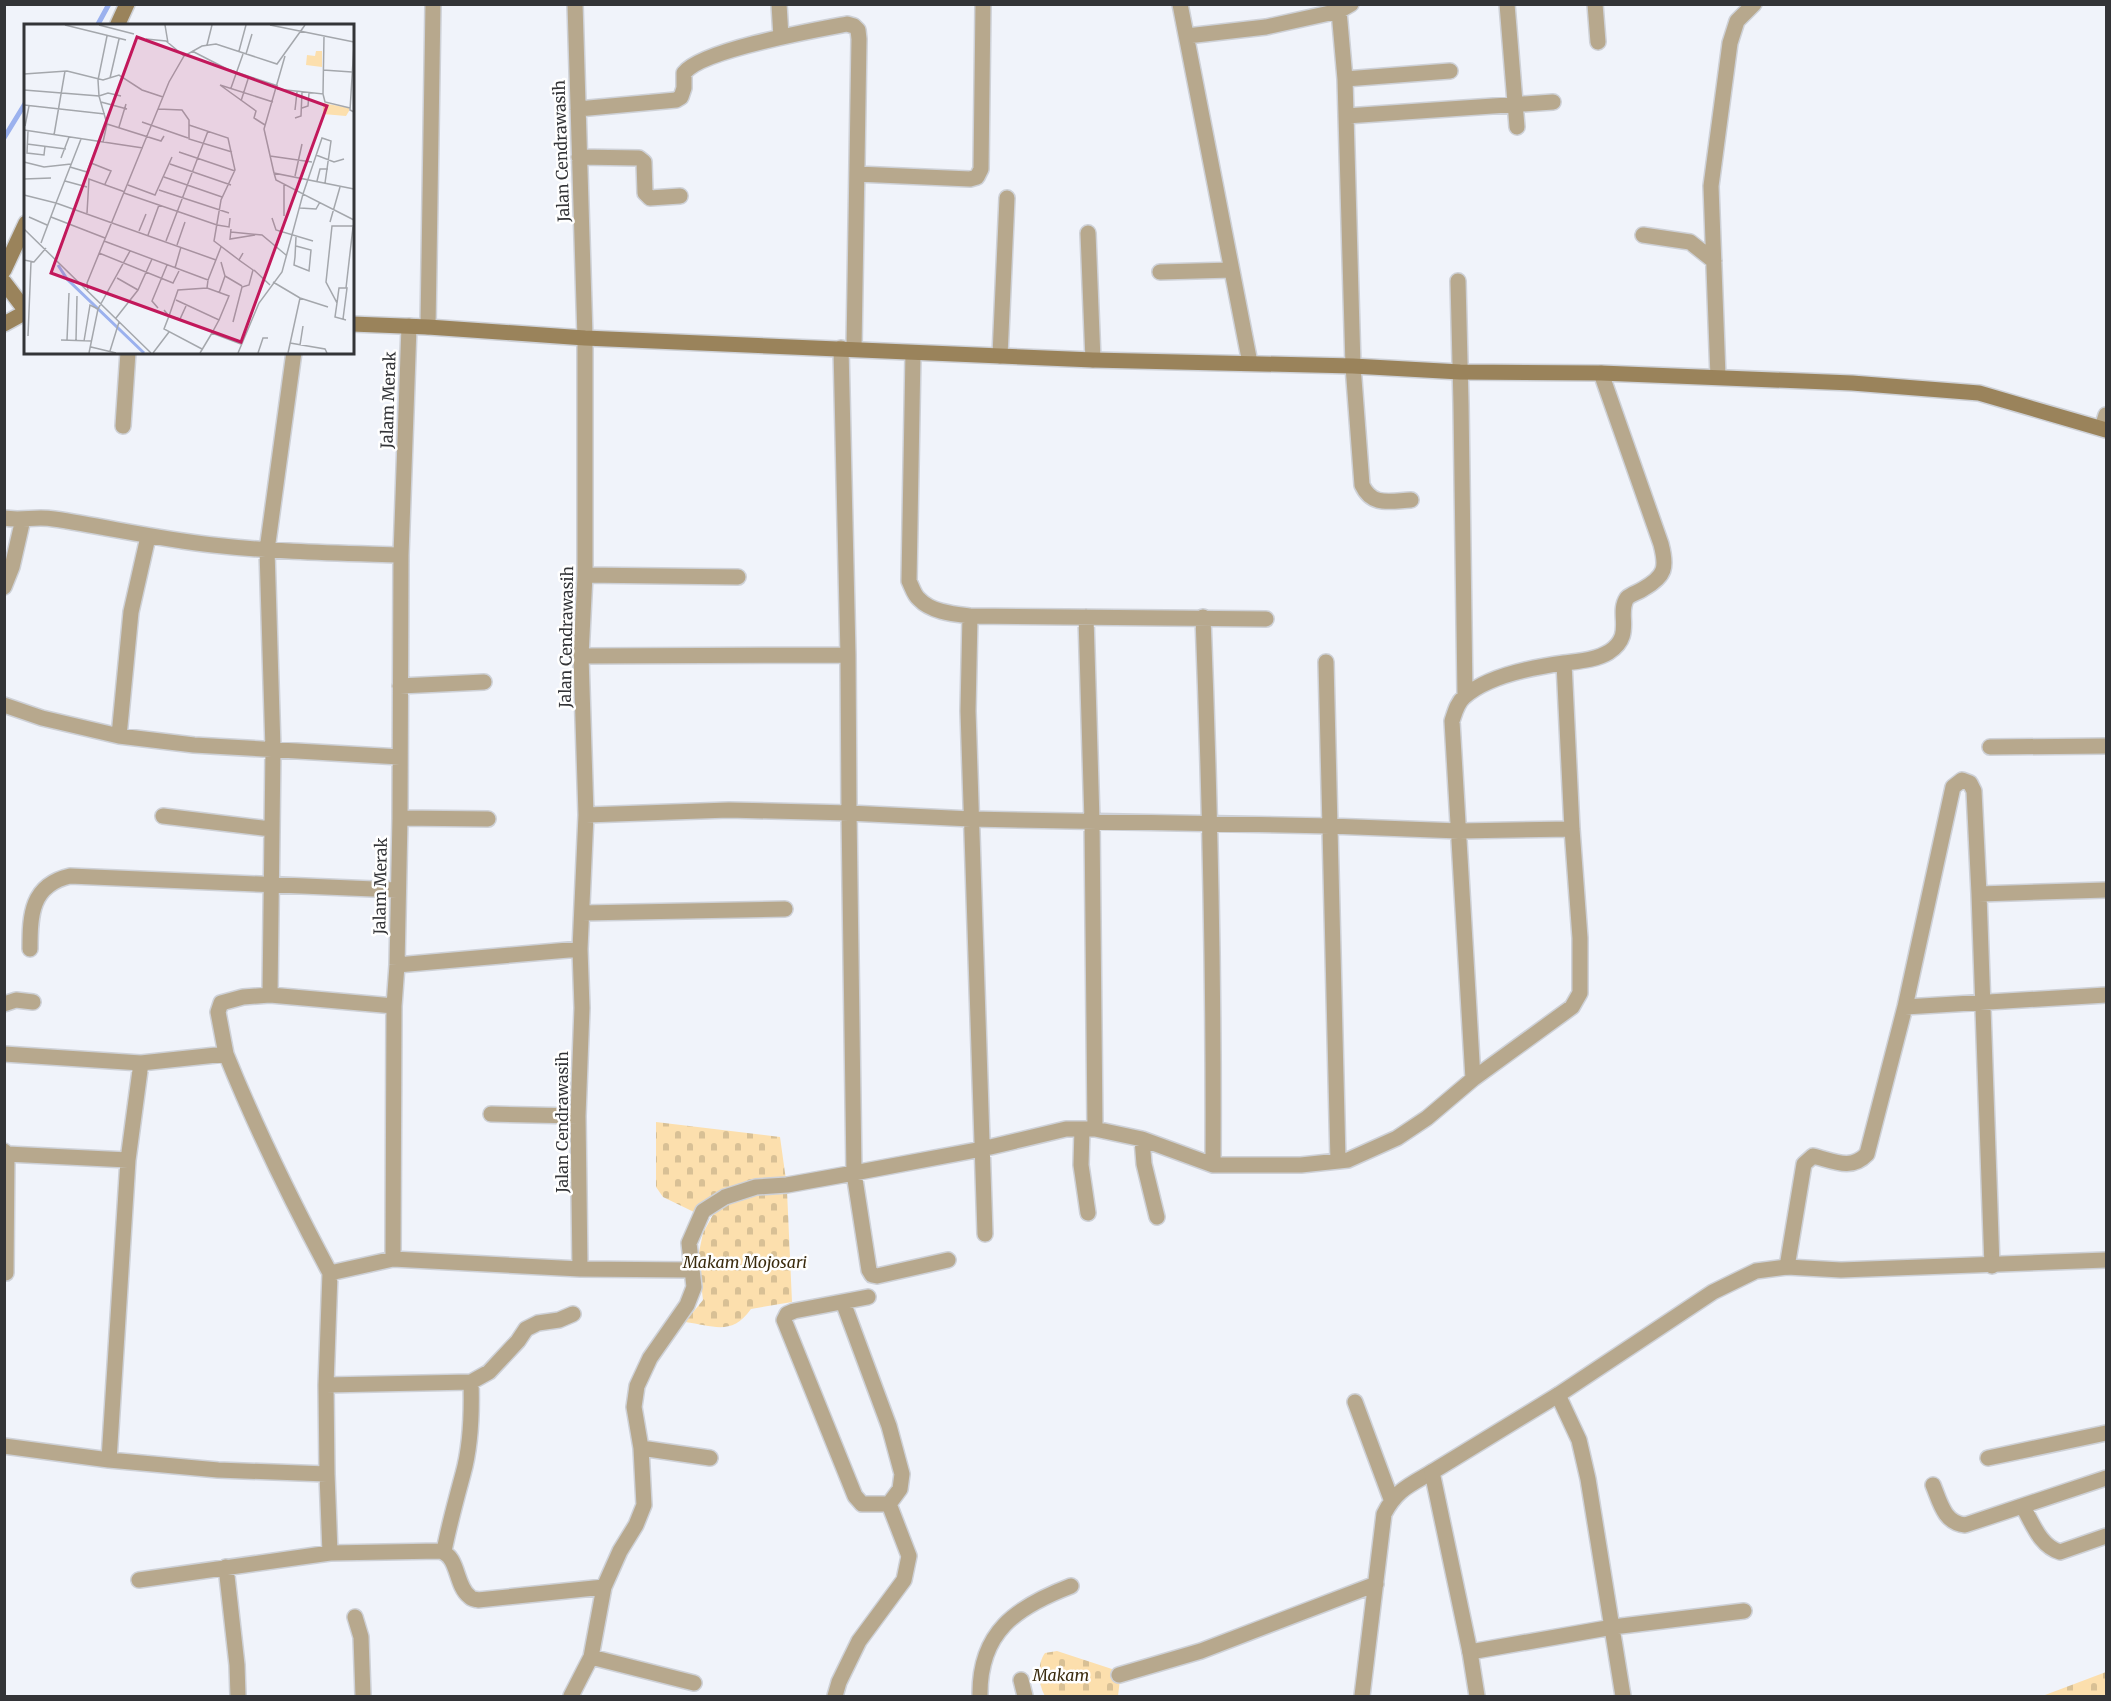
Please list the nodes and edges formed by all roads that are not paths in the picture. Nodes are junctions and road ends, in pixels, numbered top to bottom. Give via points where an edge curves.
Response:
1 (128, 4) edge
2 (433, 4) edge
3 (574, 4) edge
4 (779, 4) edge
5 (983, 4) edge
6 (1180, 4) edge
7 (1507, 4) edge
8 (1595, 4) edge
9 (1754, 4) edge
10 (1345, 8) edge
11 (118, 24) edge
12 (782, 36) junction
13 (1187, 36) junction
14 (1598, 42) dead end
15 (1450, 71) dead end
16 (1345, 79) junction
17 (1553, 102) dead end
18 (1515, 106) junction
19 (578, 109) junction
20 (1346, 116) junction
21 (1517, 127) dead end
22 (579, 156) junction
23 (857, 174) junction
24 (680, 196) dead end
25 (1007, 198) dead end
26 (24, 227) edge
27 (1088, 233) dead end
28 (1643, 235) dead end
29 (1714, 261) junction
30 (4, 270) edge
31 (1232, 270) junction
32 (1160, 272) dead end
33 (1458, 281) dead end
34 (4, 282) edge
35 (24, 308) edge
36 (24, 312) edge
37 (4, 324) edge
38 (354, 324) edge
39 (409, 326) junction
40 (428, 327) junction
41 (585, 338) junction
42 (847, 348) junction
43 (913, 353) junction
44 (128, 354) edge
45 (294, 354) edge
46 (1000, 356) junction
47 (1093, 360) junction
48 (1250, 363) junction
49 (1353, 366) junction
50 (1460, 372) junction
51 (1601, 373) junction
52 (1718, 377) junction
53 (2105, 424) edge
54 (123, 426) dead end
55 (1411, 500) dead end
56 (4, 518) edge
57 (23, 519) junction
58 (148, 537) junction
59 (267, 550) junction
60 (401, 555) junction
61 (585, 575) junction
62 (738, 577) dead end
63 (4, 587) edge
64 (970, 616) junction
65 (1086, 617) junction
66 (1203, 617) junction
67 (1266, 619) dead end
68 (848, 655) junction
69 (581, 656) junction
70 (1326, 662) dead end
71 (1564, 663) junction
72 (484, 682) dead end
73 (400, 686) junction
74 (1465, 696) junction
75 (4, 705) edge
76 (119, 736) junction
77 (2106, 746) edge
78 (1990, 747) dead end
79 (273, 749) junction
80 (400, 757) junction
81 (849, 813) junction
82 (586, 815) junction
83 (163, 816) dead end
84 (400, 818) junction
85 (488, 819) dead end
86 (971, 819) junction
87 (1092, 821) junction
88 (1211, 825) junction
89 (1330, 826) junction
90 (1572, 828) junction
91 (271, 829) junction
92 (1459, 831) junction
93 (272, 885) junction
94 (397, 890) junction
95 (2106, 890) edge
96 (1979, 894) junction
97 (785, 909) dead end
98 (582, 913) junction
99 (30, 949) dead end
100 (580, 949) junction
101 (397, 965) junction
102 (270, 995) junction
103 (2106, 995) edge
104 (33, 1002) dead end
105 (1982, 1003) junction
106 (4, 1004) edge
107 (394, 1006) junction
108 (1905, 1007) junction
109 (4, 1054) edge
110 (226, 1054) junction
111 (141, 1063) junction
112 (1473, 1079) junction
113 (491, 1114) dead end
114 (578, 1116) junction
115 (1088, 1129) junction
116 (1142, 1139) junction
117 (982, 1149) junction
118 (6, 1152) edge
119 (128, 1160) junction
120 (1338, 1161) junction
121 (1214, 1165) junction
122 (854, 1173) junction
123 (1088, 1213) dead end
124 (1157, 1217) dead end
125 (985, 1234) dead end
126 (393, 1259) junction
127 (948, 1260) dead end
128 (2106, 1262) edge
129 (1992, 1266) junction
130 (1787, 1267) junction
131 (580, 1269) junction
132 (691, 1270) junction
133 (6, 1273) edge
134 (330, 1273) junction
135 (868, 1297) dead end
136 (843, 1302) junction
137 (573, 1314) dead end
138 (471, 1382) junction
139 (326, 1385) junction
140 (1558, 1395) junction
141 (1355, 1402) dead end
142 (2106, 1433) edge
143 (4, 1446) edge
144 (641, 1448) junction
145 (710, 1458) dead end
146 (1988, 1458) dead end
147 (109, 1460) junction
148 (1431, 1472) junction
149 (327, 1474) junction
150 (2106, 1478) edge
151 (1933, 1485) dead end
152 (1391, 1499) junction
153 (889, 1504) junction
154 (2023, 1507) junction
155 (2106, 1536) edge
156 (444, 1551) junction
157 (330, 1553) junction
158 (226, 1567) junction
159 (139, 1580) dead end
160 (1376, 1584) junction
161 (604, 1587) junction
162 (1071, 1587) dead end
163 (1744, 1611) dead end
164 (355, 1617) dead end
165 (1613, 1627) junction
166 (1470, 1652) junction
167 (591, 1657) junction
168 (1119, 1675) dead end
169 (1021, 1680) dead end
170 (694, 1683) dead end
171 (238, 1696) edge
172 (363, 1696) edge
173 (571, 1696) edge
174 (835, 1696) edge
175 (980, 1696) edge
176 (1025, 1696) edge
177 (1362, 1696) edge
178 (1477, 1696) edge
179 (1623, 1696) edge

1 - 11 main road
2 - 40 street
3 - 19 street, Jalan Cendrawasih
4 - 12 street
5 - 23 street via 981,169 977,177
6 - 13 street
7 - 18 street
8 - 14 street
9 - 29 street via 1737,21 1730,43 1711,186
10 - 13 street via 1266,27
10 - 16 street
12 - 19 street via 695,63 684,74 684,88 676,100
12 - 23 street via 847,24 858,30
13 - 31 street
15 - 16 street
16 - 20 street
17 - 18 street
18 - 20 street
18 - 21 street
19 - 22 street, Jalan Cendrawasih
20 - 49 street
22 - 24 street via 639,158 644,162 645,193 650,198
22 - 41 street, Jalan Cendrawasih
23 - 42 street
25 - 46 street
26 - 30 main road
27 - 47 street
28 - 29 street via 1690,242
29 - 52 street
31 - 32 street
31 - 48 street
33 - 50 street
34 - 35 main road
36 - 37 main road
38 - 39 main road
39 - 40 main road
39 - 60 street, Jalam Merak
40 - 41 main road
41 - 42 main road
41 - 61 street, Jalan Cendrawasih
42 - 43 main road
42 - 68 street
43 - 46 main road
43 - 64 street via 909,581 918,598 932,608
44 - 54 street
45 - 59 street
46 - 47 main road
47 - 48 main road
48 - 49 main road
49 - 50 main road
49 - 55 street via 1362,484 1367,495 1379,501
50 - 51 main road
50 - 74 street
51 - 52 main road
51 - 71 street via 1665,567 1650,585 1627,598 1620,643 1607,653
52 - 53 main road via 1979,393
56 - 57 street
57 - 58 street via 38,516
57 - 63 street
58 - 59 street
58 - 76 street via 131,612
59 - 60 street
59 - 79 street
60 - 73 street, Jalam Merak
61 - 62 street
61 - 69 street, Jalan Cendrawasih
64 - 65 street
64 - 86 street
65 - 66 street
65 - 87 street
66 - 67 street
66 - 88 street
68 - 69 street
68 - 81 street
69 - 82 street, Jalan Cendrawasih
70 - 89 street
71 - 74 street via 1501,677
71 - 90 street
72 - 73 street
73 - 80 street, Jalam Merak
74 - 92 street via 1452,721
75 - 76 street
76 - 79 street
77 - 78 street
79 - 80 street
79 - 91 street
80 - 84 street, Jalam Merak
81 - 82 street via 729,810
81 - 86 street
81 - 122 street
82 - 98 street, Jalan Cendrawasih
83 - 91 street
84 - 85 street
84 - 94 street, Jalam Merak
86 - 87 street
86 - 117 street
87 - 88 street
87 - 115 street
88 - 89 street
88 - 121 street
89 - 92 street
89 - 120 street
90 - 92 street
90 - 112 street via 1580,993 1572,1008
91 - 93 street
92 - 112 street
93 - 94 street
93 - 99 street via 70,876 58,879 37,897 31,914
93 - 102 street
94 - 101 street, Jalam Merak
95 - 96 street
96 - 105 street
96 - 108 street via 1974,791 1970,783 1962,780 1953,787
97 - 98 street
98 - 100 street, Jalan Cendrawasih
100 - 101 street
100 - 114 street, Jalan Cendrawasih
101 - 107 street, Jalam Merak
102 - 107 street
102 - 110 street via 221,1003 218,1012
103 - 105 street
104 - 106 street via 16,1000
105 - 108 street
105 - 129 street
107 - 126 street, Jalam Merak
108 - 130 street via 1867,1154 1860,1162 1849,1164 1813,1156 1804,1164
109 - 111 street
110 - 111 street
110 - 134 street via 252,1120
111 - 119 street
112 - 120 street via 1397,1138
113 - 114 street
114 - 131 street, Jalan Cendrawasih
115 - 116 street
115 - 117 street via 1066,1129
115 - 123 street via 1081,1165
116 - 121 street
116 - 124 street
117 - 122 street
117 - 125 street
118 - 119 street
118 - 133 street
119 - 147 street
120 - 121 street
122 - 127 street via 872,1275
122 - 132 street via 756,1187 725,1197 703,1211 689,1243
126 - 131 street
126 - 134 street
128 - 129 street
129 - 130 street via 1841,1270
130 - 140 street via 1756,1271 1713,1292
131 - 132 street
132 - 144 street via 694,1287 687,1305 650,1358 637,1386 634,1407
134 - 139 street
135 - 136 street
136 - 153 street via 886,1418 902,1474 900,1489
136 - 153 street via 794,1311 784,1320 855,1496 862,1504
137 - 138 street via 526,1329 489,1372
138 - 139 street
138 - 156 street via 464,1473
139 - 149 street
140 - 148 street
140 - 165 street via 1579,1440
141 - 152 street
142 - 146 street
143 - 147 street
144 - 145 street
144 - 161 street via 644,1504
147 - 149 street
148 - 152 street
148 - 166 street
149 - 157 street
150 - 154 street
151 - 154 street via 1942,1508 1956,1524 1965,1525
152 - 160 street via 1384,1514
153 - 174 street via 909,1556 904,1580 859,1641
154 - 155 street via 2045,1545 2053,1550 2060,1552
156 - 157 street
156 - 161 street via 469,1597 478,1600
157 - 158 street
158 - 159 street
158 - 171 street
160 - 168 street via 1201,1651
160 - 177 street
161 - 167 street
162 - 175 street via 1022,1609 1000,1628 984,1658
163 - 165 street
164 - 172 street via 361,1637
165 - 166 street
165 - 179 street
166 - 178 street
167 - 170 street
167 - 173 street
169 - 176 street

